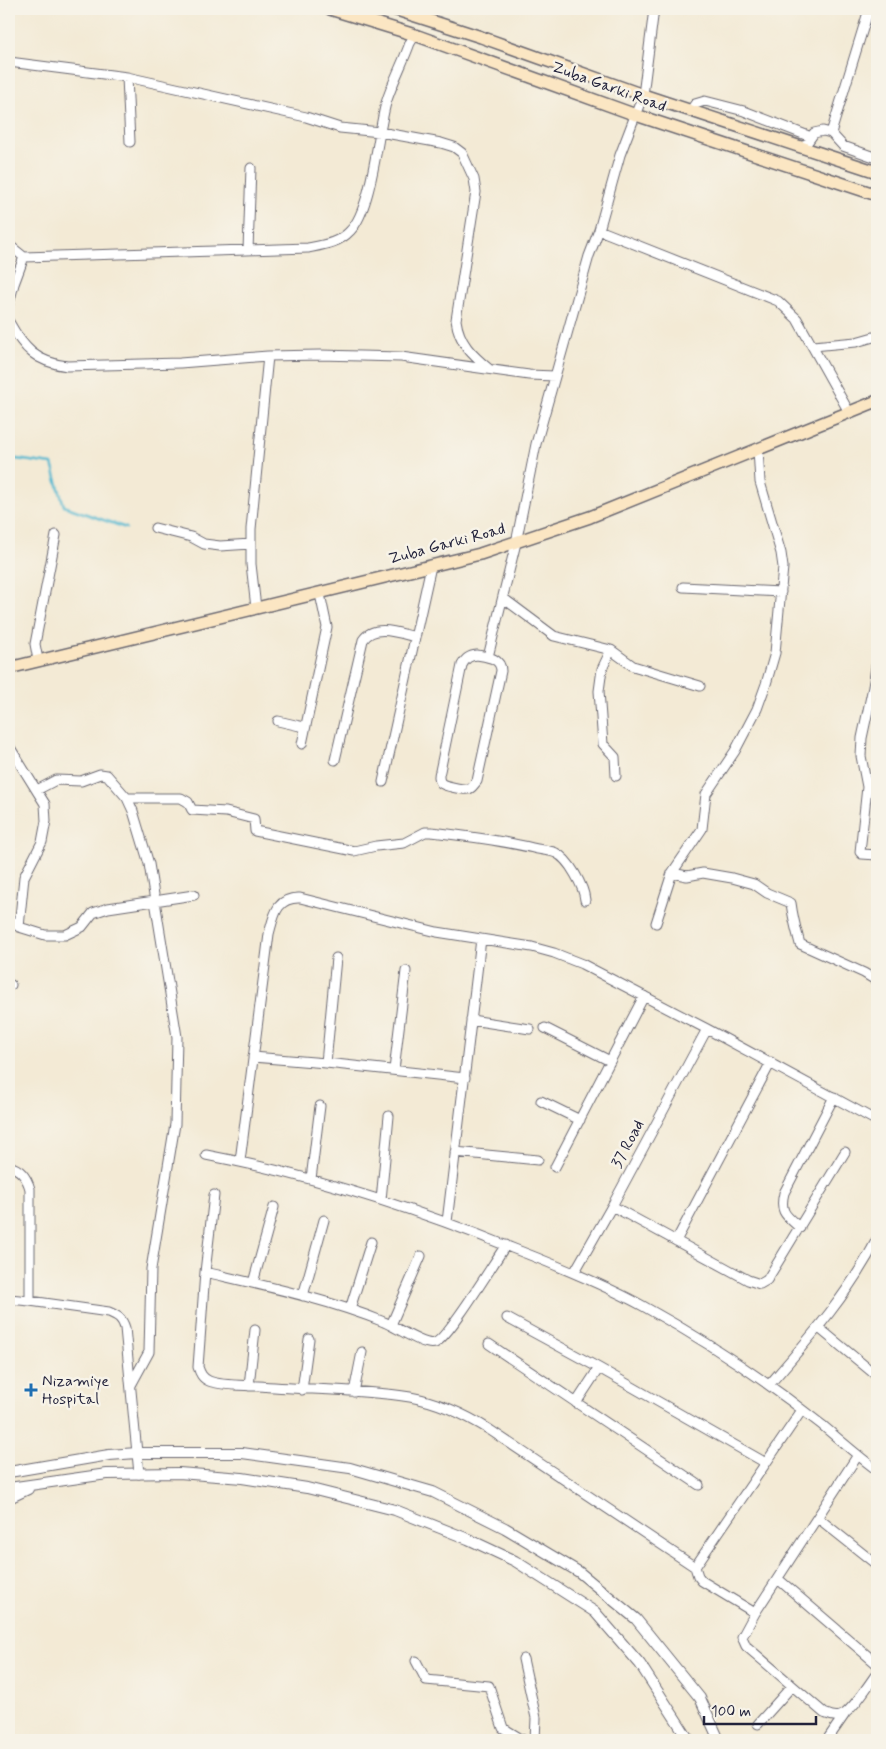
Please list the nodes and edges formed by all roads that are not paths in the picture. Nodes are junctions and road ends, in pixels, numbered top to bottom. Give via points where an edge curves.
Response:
1 (330, 9) edge
2 (394, 9) edge
3 (654, 9) edge
4 (869, 9) edge
5 (415, 34) junction
6 (9, 62) edge
7 (127, 77) junction
8 (643, 94) junction
9 (691, 110) junction
10 (636, 115) junction
11 (380, 132) junction
12 (831, 133) junction
13 (811, 137) junction
14 (130, 142) dead end
15 (804, 147) junction
16 (877, 158) edge
17 (251, 168) dead end
18 (877, 172) edge
19 (877, 195) edge
20 (599, 230) junction
21 (9, 245) edge
22 (248, 250) junction
23 (24, 257) junction
24 (9, 303) edge
25 (9, 322) edge
26 (877, 336) edge
27 (813, 346) junction
28 (268, 356) junction
29 (489, 370) junction
30 (556, 376) junction
31 (877, 400) edge
32 (849, 412) junction
33 (758, 449) junction
34 (155, 528) dead end
35 (56, 535) dead end
36 (516, 542) junction
37 (251, 544) junction
38 (431, 566) junction
39 (683, 587) dead end
40 (781, 592) junction
41 (320, 594) junction
42 (503, 598) junction
43 (256, 608) junction
44 (415, 636) junction
45 (611, 650) junction
46 (488, 657) junction
47 (38, 660) junction
48 (877, 660) edge
49 (9, 668) edge
50 (700, 686) dead end
51 (278, 722) dead end
52 (304, 727) junction
53 (302, 744) dead end
54 (9, 746) edge
55 (12, 760) edge
56 (335, 760) dead end
57 (616, 776) dead end
58 (383, 782) dead end
59 (37, 790) junction
60 (126, 798) junction
61 (877, 855) edge
62 (672, 873) junction
63 (194, 895) dead end
64 (586, 900) dead end
65 (154, 902) junction
66 (9, 919) edge
67 (656, 923) dead end
68 (19, 927) junction
69 (481, 939) junction
70 (336, 958) dead end
71 (406, 971) dead end
72 (877, 981) edge
73 (644, 996) junction
74 (471, 1020) junction
75 (545, 1028) dead end
76 (530, 1029) dead end
77 (706, 1029) junction
78 (253, 1056) junction
79 (610, 1061) junction
80 (771, 1062) junction
81 (326, 1063) junction
82 (394, 1070) junction
83 (465, 1078) junction
84 (834, 1097) junction
85 (541, 1101) dead end
86 (320, 1106) dead end
87 (389, 1116) dead end
88 (580, 1120) junction
89 (877, 1121) edge
90 (455, 1152) junction
91 (845, 1152) dead end
92 (206, 1155) dead end
93 (538, 1160) dead end
94 (240, 1161) junction
95 (9, 1166) edge
96 (555, 1167) dead end
97 (311, 1179) junction
98 (214, 1195) dead end
99 (381, 1200) junction
100 (612, 1206) junction
101 (274, 1207) dead end
102 (324, 1220) dead end
103 (447, 1222) junction
104 (800, 1228) junction
105 (877, 1239) edge
106 (676, 1241) junction
107 (371, 1242) dead end
108 (506, 1245) junction
109 (421, 1256) dead end
110 (205, 1272) junction
111 (574, 1273) junction
112 (253, 1283) junction
113 (303, 1296) junction
114 (9, 1299) edge
115 (30, 1301) junction
116 (350, 1309) junction
117 (507, 1318) dead end
118 (391, 1325) junction
119 (819, 1328) junction
120 (255, 1330) dead end
121 (309, 1339) dead end
122 (489, 1344) dead end
123 (362, 1352) dead end
124 (599, 1368) junction
125 (876, 1373) edge
126 (131, 1385) junction
127 (769, 1385) junction
128 (250, 1386) junction
129 (302, 1390) junction
130 (354, 1392) junction
131 (576, 1402) junction
132 (802, 1410) junction
133 (137, 1453) junction
134 (858, 1455) junction
135 (766, 1464) junction
136 (877, 1470) edge
137 (9, 1472) edge
138 (139, 1474) junction
139 (35, 1485) junction
140 (699, 1485) dead end
141 (9, 1488) edge
142 (9, 1498) edge
143 (818, 1518) junction
144 (877, 1565) edge
145 (695, 1567) junction
146 (778, 1579) junction
147 (755, 1614) junction
148 (523, 1659) dead end
149 (416, 1661) dead end
150 (877, 1664) edge
151 (877, 1673) edge
152 (792, 1686) junction
153 (846, 1714) junction
154 (758, 1724) dead end
155 (523, 1740) edge
156 (535, 1740) edge
157 (689, 1740) edge
158 (719, 1740) edge
159 (827, 1740) edge

1 - 5 main road, Zuba Garki Road
2 - 8 main road, Zuba Garki Road
3 - 8 street
4 - 12 street
5 - 10 main road, Zuba Garki Road
5 - 11 street via 387,102
6 - 7 street
7 - 11 street via 306,117 340,128
7 - 14 street
8 - 9 main road, Zuba Garki Road
8 - 10 street
9 - 13 street via 695,104 704,101 744,111
9 - 15 main road, Zuba Garki Road
10 - 19 main road, Zuba Garki Road
10 - 20 street via 620,155
11 - 22 street via 360,218 349,232 335,242 308,248
11 - 29 street via 454,147 462,153 474,179 476,192 456,320 468,351
12 - 13 street via 823,131
12 - 16 street via 843,146
13 - 15 street
15 - 18 main road, Zuba Garki Road
17 - 22 street
20 - 27 street via 778,301 798,319
20 - 30 street
21 - 23 street
22 - 23 street
23 - 24 street
25 - 28 street via 27,349 39,359 54,364 180,363
26 - 27 street via 856,342
27 - 32 street
28 - 29 street via 401,358
28 - 37 street
29 - 30 street
30 - 36 street via 536,444
31 - 32 main road, Zuba Garki Road
32 - 33 main road, Zuba Garki Road
33 - 36 main road, Zuba Garki Road via 590,517
33 - 40 street via 760,482 781,554
34 - 37 street via 191,537 204,544
35 - 47 street via 36,644
36 - 38 main road, Zuba Garki Road
36 - 42 street
37 - 43 street
38 - 41 main road, Zuba Garki Road
38 - 44 street
39 - 40 street
40 - 62 street via 775,652 760,700 735,751 706,794 702,830
41 - 43 main road, Zuba Garki Road
41 - 52 street via 328,627
42 - 45 street via 554,636
42 - 46 street
43 - 47 main road, Zuba Garki Road
44 - 56 street via 386,631 366,634
44 - 58 street
45 - 50 street via 633,666
45 - 57 street via 602,669 598,691 604,744 615,758
46 - 46 street via 498,661 502,671 477,781 469,790 445,785 439,778 462,665 471,656
47 - 49 main road, Zuba Garki Road
48 - 61 street via 862,738 861,756 867,787 860,852
51 - 52 street
52 - 53 street
54 - 55 street
55 - 59 street
59 - 60 street via 56,780 81,780 100,774 107,775
59 - 68 street via 45,804 46,827 24,877
60 - 64 street via 181,798 192,810 254,818 254,831 354,851 404,843 431,832 556,853 576,876
60 - 65 street via 149,864
62 - 67 street
62 - 72 street via 687,876 703,873 732,878 754,884 792,904 793,923 800,944
63 - 65 street
65 - 68 street via 93,913 82,927 65,935 46,935
65 - 126 street via 177,1037 177,1077 171,1152 152,1270 149,1352
66 - 68 street
69 - 73 street via 554,953
69 - 74 street
69 - 78 street via 437,932 300,898 286,900 278,906 269,934
70 - 81 street
71 - 82 street
73 - 77 street
73 - 79 street
74 - 76 street
74 - 83 street
75 - 79 street
77 - 80 street
77 - 100 street, 37 Road
78 - 81 street
78 - 94 street
79 - 88 street
80 - 84 street
80 - 106 street
81 - 82 street
82 - 83 street
83 - 90 street
84 - 89 street
84 - 104 street via 784,1193 784,1213
85 - 88 street
86 - 97 street
87 - 99 street
88 - 96 street
90 - 93 street
90 - 103 street
91 - 104 street
92 - 94 street
94 - 97 street
95 - 115 street via 23,1173 30,1189
97 - 99 street
98 - 110 street
99 - 103 street
100 - 106 street
100 - 111 street, 37 Road
101 - 112 street
102 - 113 street
103 - 108 street
104 - 106 street via 768,1280 760,1284
105 - 119 street via 864,1266
107 - 116 street
108 - 111 street
108 - 118 street via 437,1342 423,1342
109 - 118 street
110 - 112 street
110 - 128 street via 200,1373 211,1382
111 - 127 street via 642,1306
112 - 113 street
113 - 116 street
114 - 115 street
115 - 126 street via 109,1312 119,1317 125,1328
116 - 118 street
117 - 124 street
119 - 125 street
119 - 127 street
120 - 128 street
121 - 129 street
122 - 131 street
123 - 130 street
124 - 131 street
124 - 135 street
126 - 133 street
127 - 132 street
128 - 129 street
129 - 130 street
130 - 145 street via 416,1399 474,1420
131 - 140 street
132 - 134 street
132 - 135 street
133 - 137 street
133 - 138 street
133 - 158 street via 242,1453 350,1468 433,1492 505,1528 579,1572 636,1619 700,1698
134 - 136 street
134 - 143 street
135 - 145 street
138 - 139 street via 107,1474
138 - 157 street via 179,1473 242,1478 307,1488 395,1510 468,1539 515,1562 596,1612 640,1664
139 - 141 street
139 - 142 street
143 - 144 street
143 - 146 street
145 - 147 street via 702,1580
146 - 147 street
146 - 150 street
147 - 152 street via 744,1633 743,1642
148 - 156 street via 536,1718
149 - 155 street via 426,1680 489,1686 502,1728
151 - 153 street
152 - 153 street via 824,1713 835,1717
152 - 154 street
153 - 159 street

